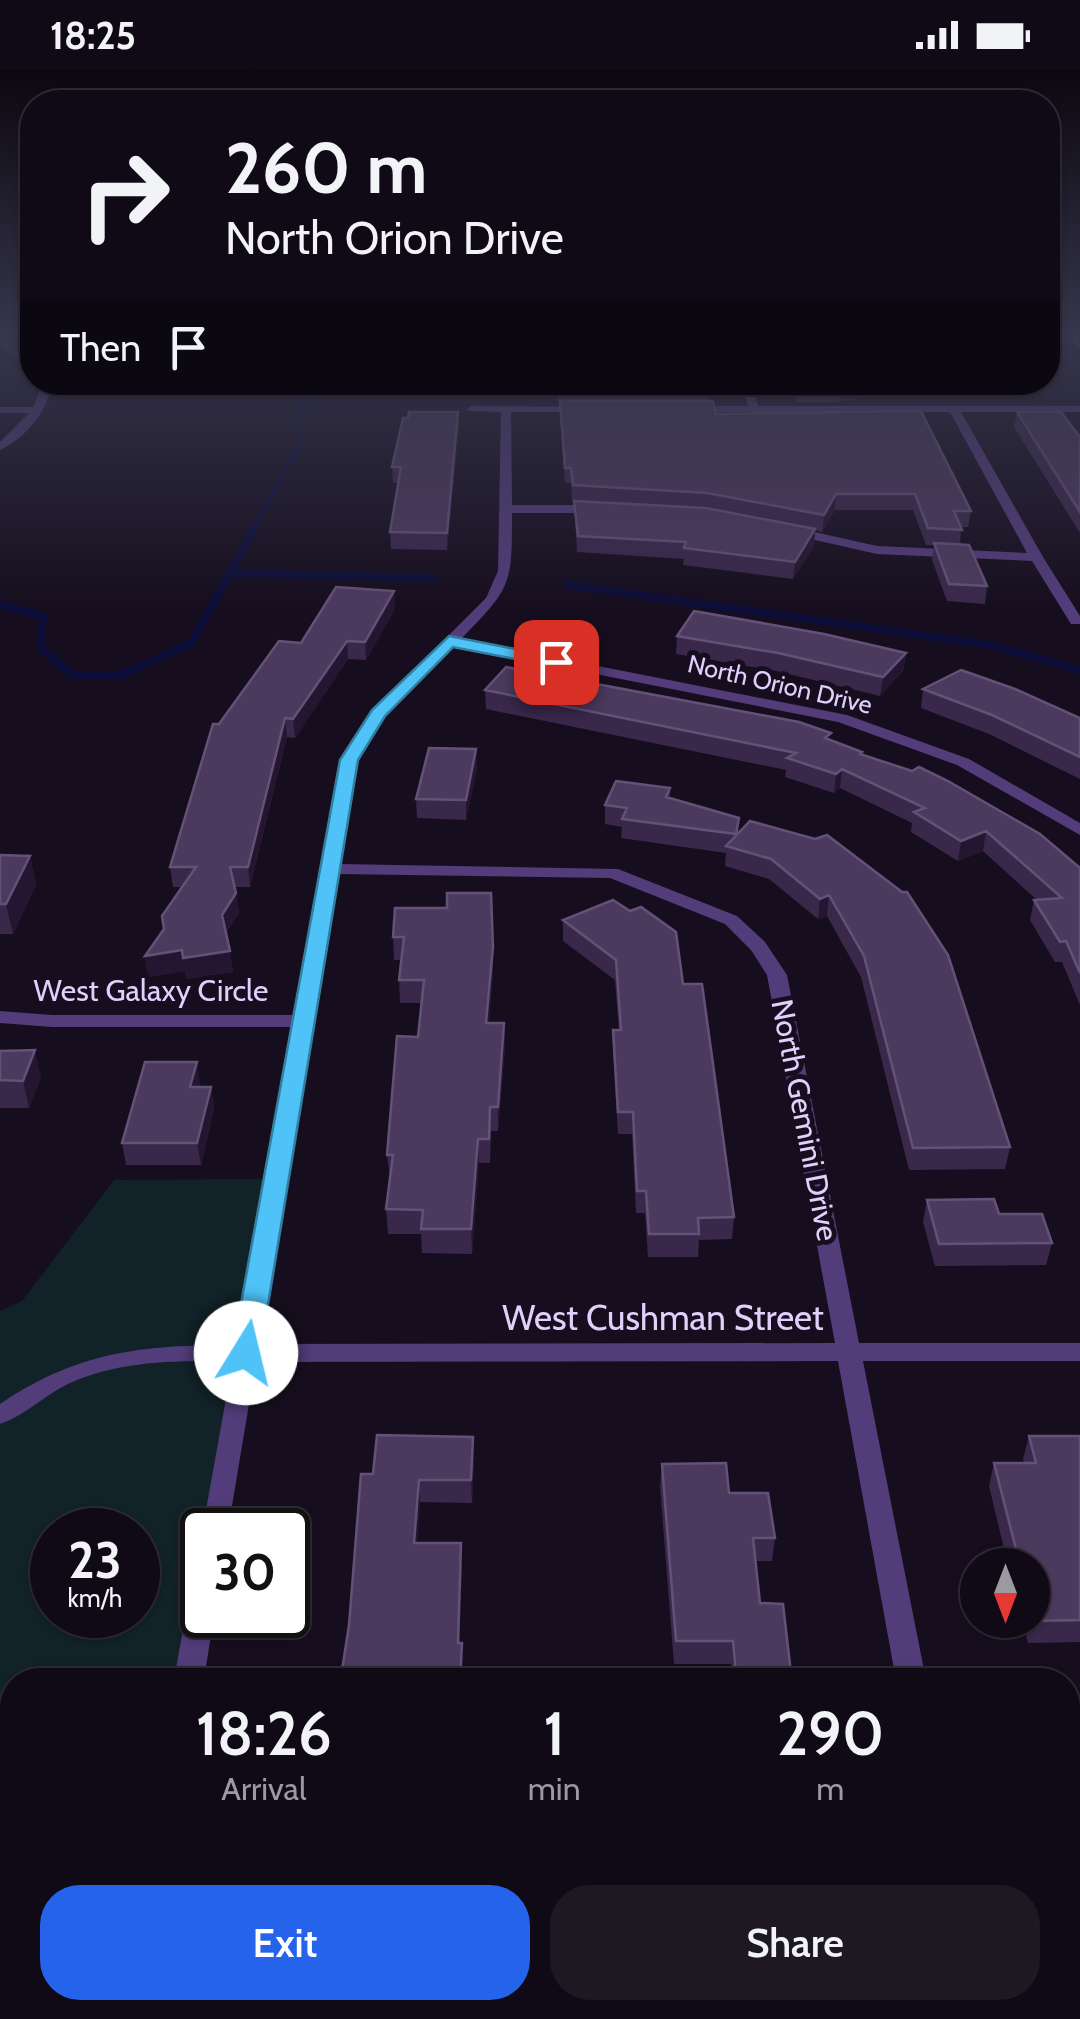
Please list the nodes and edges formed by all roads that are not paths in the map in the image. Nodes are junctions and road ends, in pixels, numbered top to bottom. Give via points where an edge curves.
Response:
1 (21, 428) edge
2 (506, 428) edge
3 (964, 428) edge
4 (0, 447) edge
5 (507, 509) junction
6 (617, 510) edge
7 (773, 527) edge
8 (1036, 557) junction
9 (1076, 621) dead end
10 (449, 641) junction
11 (1080, 830) edge
12 (330, 869) junction
13 (0, 1017) edge
14 (301, 1021) junction
15 (848, 1352) junction
16 (1080, 1352) edge
17 (246, 1353) junction
18 (0, 1415) edge
19 (219, 1508) edge
20 (196, 1638) edge
21 (191, 1668) edge
22 (909, 1668) edge

1 - 4 street
2 - 5 street
3 - 8 street
5 - 6 street
5 - 10 street via 506,572 492,600
7 - 8 street via 876,550
8 - 9 street
10 - 11 street, North Orion Drive via 842,718 963,762
10 - 12 street via 378,714 349,760
12 - 14 street
12 - 15 street, North Gemini Drive via 612,873 732,920 777,975
13 - 14 street, West Galaxy Circle
14 - 17 street
15 - 16 street, West Cushman Street
15 - 17 street, West Cushman Street
15 - 22 street, North Gemini Drive
17 - 18 lane via 148,1353 102,1361 63,1375
17 - 19 street
20 - 21 street

